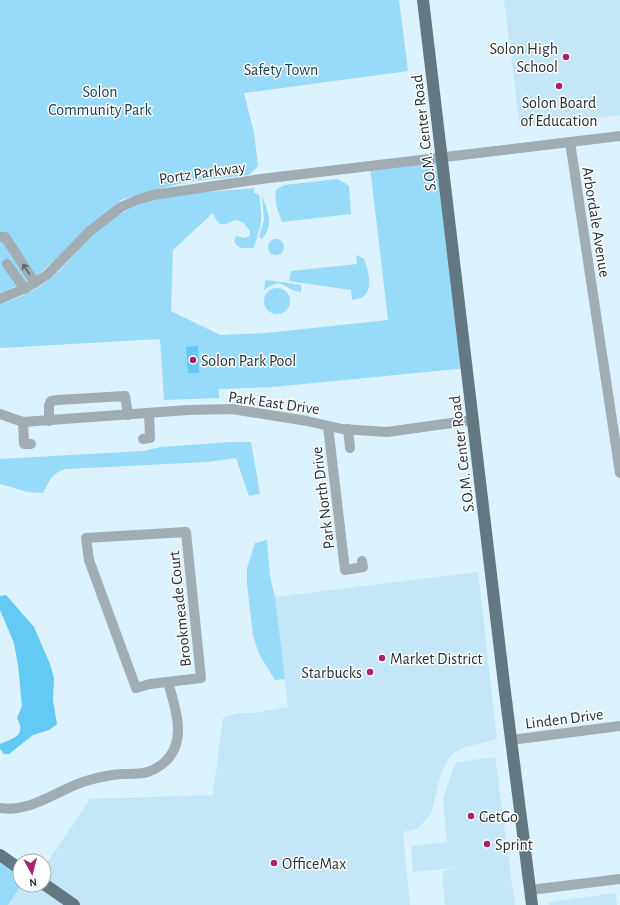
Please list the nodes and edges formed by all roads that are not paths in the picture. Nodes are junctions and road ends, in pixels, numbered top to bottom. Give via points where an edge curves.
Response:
1 (423, 0) edge
2 (620, 136) edge
3 (570, 142) junction
4 (443, 158) junction
5 (0, 237) edge
6 (17, 256) junction
7 (4, 265) edge
8 (35, 283) junction
9 (25, 288) junction
10 (0, 299) edge
11 (149, 413) junction
12 (0, 414) edge
13 (128, 415) junction
14 (472, 420) junction
15 (49, 421) junction
16 (23, 422) junction
17 (328, 426) junction
18 (348, 429) junction
19 (143, 439) dead end
20 (31, 444) dead end
21 (350, 448) dead end
22 (620, 473) edge
23 (362, 561) dead end
24 (168, 682) junction
25 (620, 726) edge
26 (511, 740) junction
27 (0, 808) edge
28 (0, 855) edge
29 (12, 863) edge
30 (620, 879) edge
31 (52, 890) edge
32 (530, 890) junction
33 (74, 905) edge
34 (532, 905) edge

1 - 4 main road, S.O.M. Center Road
2 - 3 street, Portz Parkway
3 - 4 street, Portz Parkway
3 - 22 street, Arbordale Avenue
4 - 8 street, Portz Parkway via 261,179 153,195 136,200 105,218 48,275
4 - 14 main road, S.O.M. Center Road
5 - 6 street via 5,237
6 - 7 street
8 -> 6 street
7 - 9 street
8 - 9 street, Portz Parkway
9 - 10 street, Portz Parkway
11 - 13 street, Park East Drive
11 - 17 street, Park East Drive via 232,409
11 - 19 street via 150,438
12 - 16 street, Park East Drive
13 - 15 street, Park East Drive
13 - 15 street via 126,396 57,400 48,405
14 - 18 street, Park East Drive via 387,432
14 - 26 main road, S.O.M. Center Road
15 - 16 street, Park East Drive
16 - 20 street via 24,444
17 - 18 street, Park East Drive
17 - 23 street, Park North Drive via 345,570 363,567
18 - 21 street
24 - 24 street, Brookmeade Court via 136,688 89,560 86,538 186,532 201,678
24 - 27 street via 179,731 172,754 159,767 145,773 85,781 24,807
25 - 26 street, Linden Drive
26 - 32 main road, S.O.M. Center Road
28 - 29 main road
30 - 32 street
31 - 33 main road
32 - 34 main road, S.O.M. Center Road

